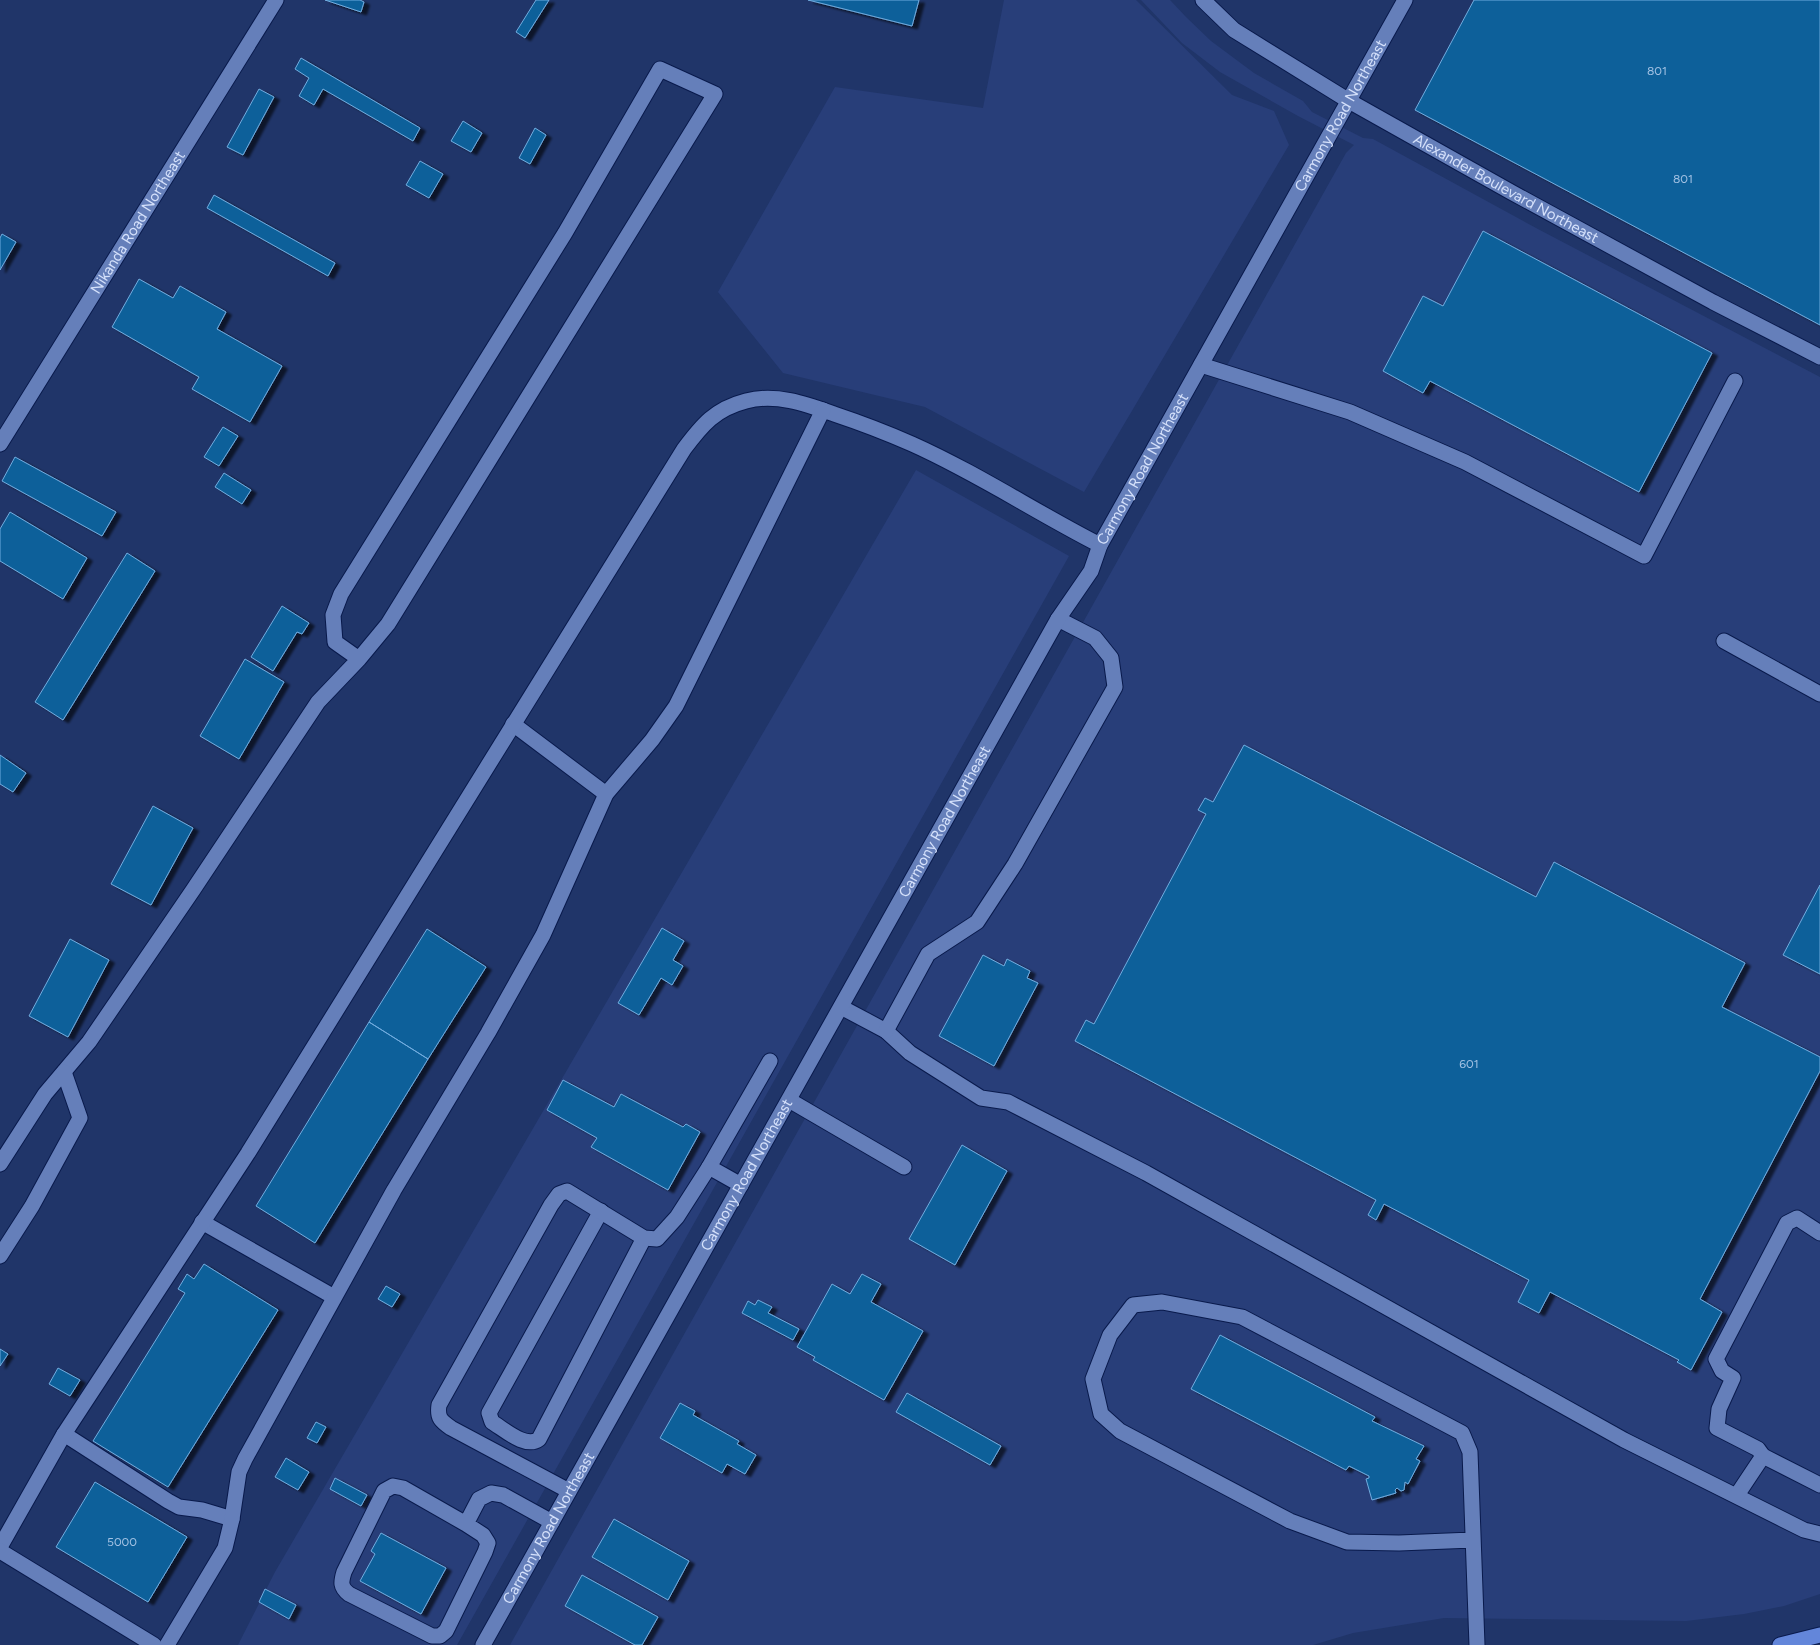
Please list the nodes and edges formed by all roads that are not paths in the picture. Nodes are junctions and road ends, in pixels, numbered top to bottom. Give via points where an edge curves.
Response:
1 (276, 0) edge
2 (1203, 0) edge
3 (1406, 0) edge
4 (1349, 101) junction
5 (1820, 357) edge
6 (1201, 365) junction
7 (1735, 381) dead end
8 (823, 410) junction
9 (0, 444) edge
10 (1100, 545) junction
11 (1058, 619) junction
12 (1724, 641) dead end
13 (359, 659) junction
14 (1820, 694) edge
15 (513, 724) junction
16 (606, 794) junction
17 (841, 1007) junction
18 (886, 1031) junction
19 (770, 1061) dead end
20 (64, 1072) junction
21 (789, 1100) junction
22 (0, 1164) edge
23 (709, 1167) junction
24 (904, 1167) dead end
25 (741, 1185) junction
26 (601, 1211) junction
27 (202, 1222) junction
28 (1820, 1233) edge
29 (644, 1238) junction
30 (0, 1256) edge
31 (334, 1298) junction
32 (64, 1434) junction
33 (1763, 1456) junction
34 (1820, 1485) edge
35 (569, 1491) junction
36 (1737, 1495) junction
37 (232, 1519) junction
38 (552, 1522) junction
39 (466, 1524) junction
40 (1820, 1534) edge
41 (1472, 1540) junction
42 (0, 1548) edge
43 (0, 1551) edge
44 (1820, 1635) edge
45 (154, 1645) edge
46 (167, 1645) edge
47 (483, 1645) edge
48 (1477, 1645) edge
49 (1780, 1645) edge

1 - 9 street, Nikanda Road Northeast
2 - 4 street, Alexander Boulevard Northeast via 1234,30
3 - 4 street, Carmony Road Northeast
4 - 5 street, Alexander Boulevard Northeast via 1713,302
4 - 6 street, Carmony Road Northeast
6 - 7 street via 1368,419 1465,462 1644,556
6 - 10 street, Carmony Road Northeast
8 - 10 street via 913,445
8 - 15 street via 791,400 747,401 714,415 702,425
8 - 16 street via 676,706
10 - 11 street, Carmony Road Northeast via 1091,571
11 - 17 street, Carmony Road Northeast
11 - 18 street via 1095,638 1111,658 1115,687 1015,864 977,922 928,954
12 - 14 street
13 - 13 street via 388,624 716,94 660,69 565,233 341,594 333,616 335,642
13 - 20 street via 318,702 89,1042
15 - 16 street
15 - 27 street
16 - 31 street via 543,935
17 - 18 street
17 - 21 street, Carmony Road Northeast
18 - 36 street via 910,1053 982,1098 1008,1102 1146,1173 1607,1431
19 - 23 street
20 - 22 street via 45,1094
20 - 30 street via 80,1118 32,1206
21 - 24 street
21 - 25 street, Carmony Road Northeast
23 - 25 street
23 - 29 street via 677,1217 657,1239
25 - 35 street, Carmony Road Northeast
26 - 29 street
26 - 29 street via 489,1413 492,1422 526,1442 534,1443 539,1439
26 - 35 street via 567,1191 558,1194 439,1405 437,1415 451,1428
27 - 31 street
27 - 32 street
28 - 33 street via 1797,1218 1787,1223 1716,1359 1722,1370 1733,1378 1719,1408 1717,1428 1758,1448
31 - 37 street via 239,1472
32 - 37 street via 168,1502
32 - 42 street
33 - 34 street
33 - 36 street
35 - 38 street, Carmony Road Northeast
36 - 40 street via 1804,1530
37 - 46 street via 225,1548
38 - 39 street via 503,1495 492,1493 479,1499
38 - 47 street, Carmony Road Northeast
39 - 39 street via 403,1488 393,1486 384,1491 348,1564 341,1582 342,1589 432,1636 440,1636 446,1631 486,1552 488,1543 483,1535
41 - 41 street via 1470,1452 1462,1433 1242,1317 1162,1302 1133,1305 1110,1335 1093,1378 1102,1414 1120,1432 1290,1521 1347,1542
41 - 48 street
43 - 45 street
44 - 49 main road

